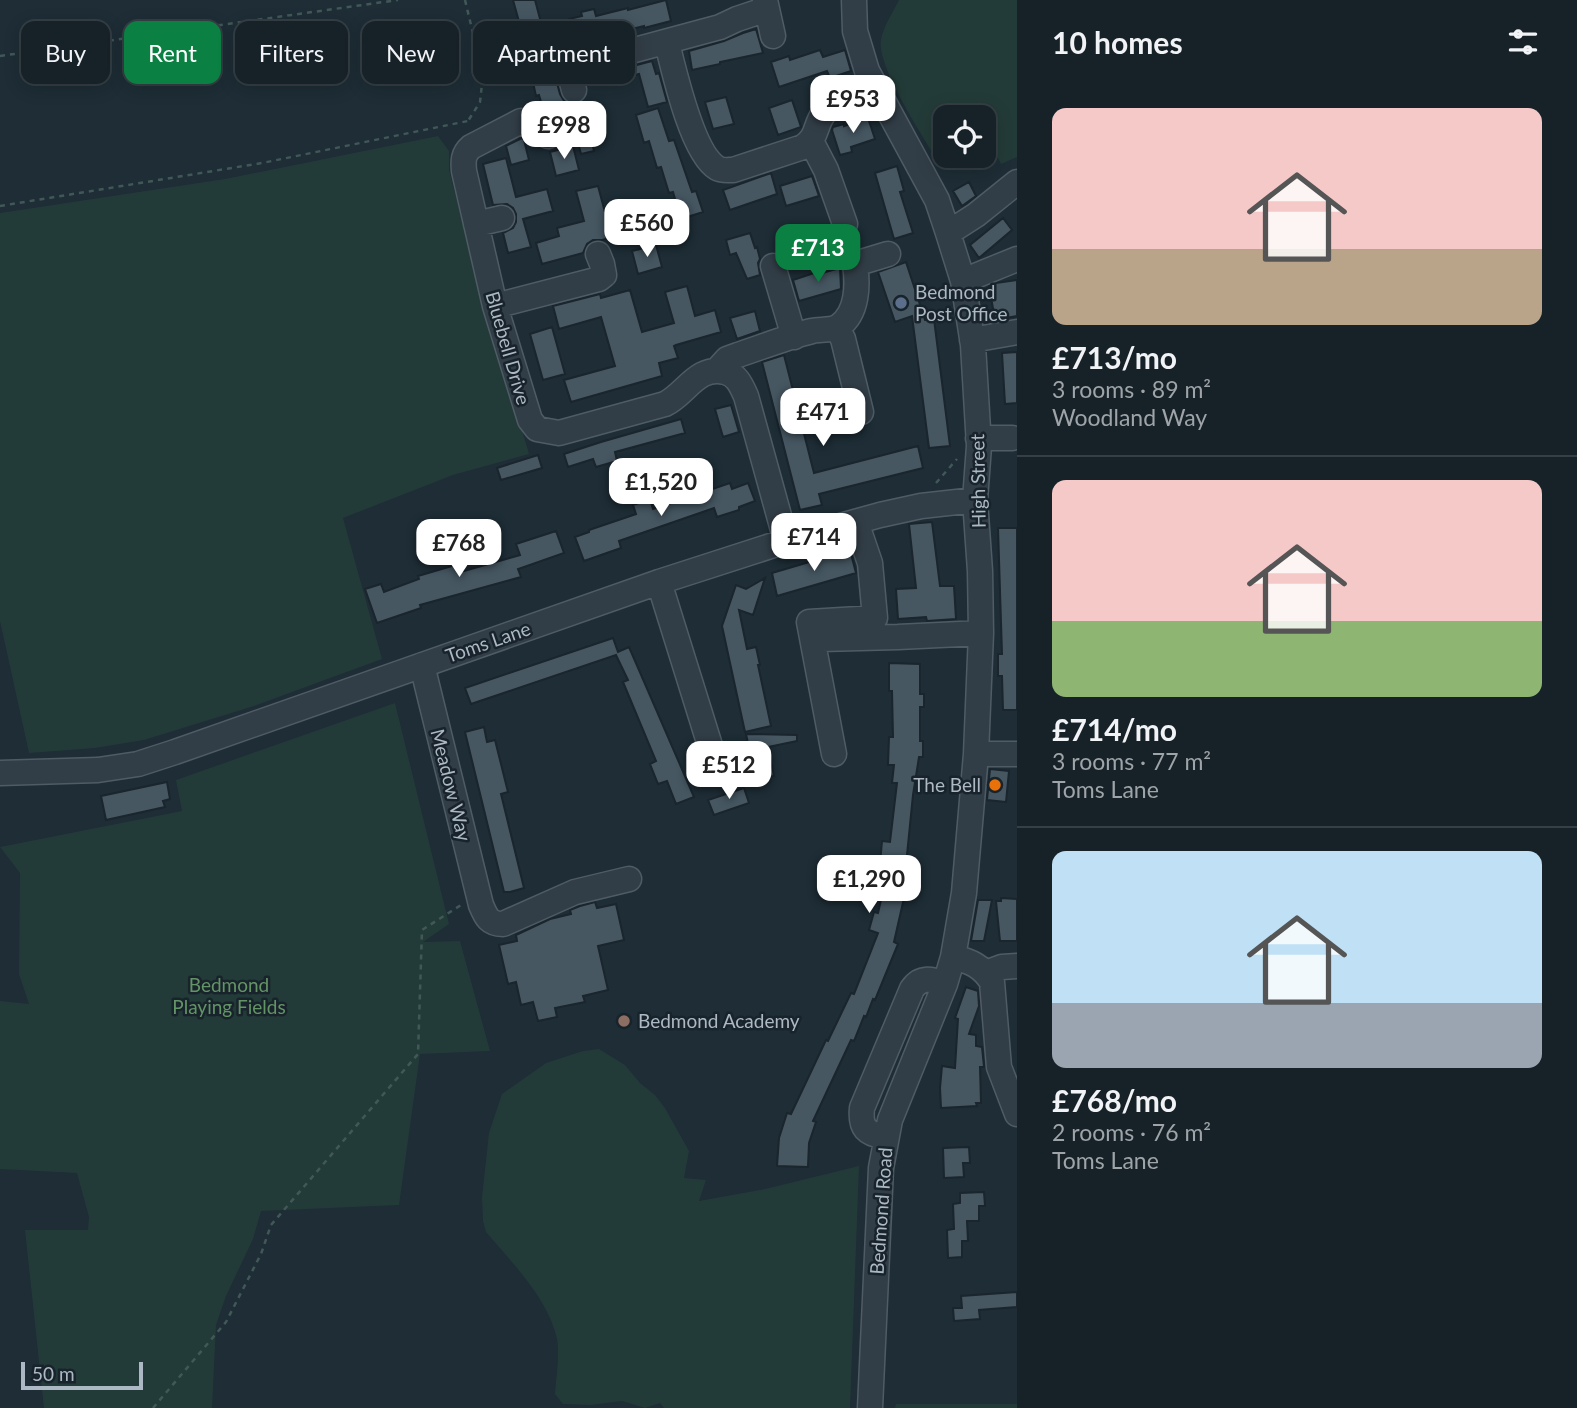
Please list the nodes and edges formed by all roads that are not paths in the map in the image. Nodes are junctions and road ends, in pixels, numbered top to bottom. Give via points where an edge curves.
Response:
1 (854, 0) edge
2 (766, 4) edge
3 (773, 36) dead end
4 (667, 43) junction
5 (635, 51) edge
6 (875, 88) junction
7 (548, 136) dead end
8 (811, 141) junction
9 (1017, 182) edge
10 (502, 218) dead end
11 (476, 224) junction
12 (845, 224) dead end
13 (948, 233) junction
14 (598, 254) dead end
15 (888, 254) dead end
16 (1017, 259) edge
17 (773, 266) dead end
18 (963, 281) junction
19 (495, 306) junction
20 (838, 328) junction
21 (1017, 332) edge
22 (794, 337) junction
23 (972, 340) junction
24 (717, 370) junction
25 (861, 412) dead end
26 (978, 438) junction
27 (1012, 438) dead end
28 (975, 500) junction
29 (856, 522) junction
30 (786, 541) junction
31 (659, 582) junction
32 (981, 633) junction
33 (821, 639) dead end
34 (422, 665) junction
35 (712, 752) dead end
36 (834, 754) dead end
37 (976, 754) junction
38 (1017, 754) edge
39 (0, 773) edge
40 (629, 879) dead end
41 (953, 957) junction
42 (1017, 965) edge
43 (986, 973) junction
44 (945, 984) joint
45 (1017, 1114) edge
46 (870, 1408) edge

1 - 6 street, High Street via 860,54
2 - 3 street
2 - 4 street via 720,27
4 - 5 street
4 - 8 street via 689,125 716,168 733,170
6 - 8 street via 831,106
6 - 13 street, High Street via 937,200
7 - 11 street, Bluebell Drive via 521,121 466,152 464,171
8 - 12 street
9 - 13 street
10 - 11 street
11 - 19 street, Bluebell Drive
13 - 18 street, High Street
14 - 19 street via 604,275 599,279
15 - 20 street via 855,264 853,307
16 - 18 street
17 - 22 street
18 - 23 street, High Street
19 - 24 street, Bluebell Drive via 530,420 537,429 559,433 665,404 702,373
20 - 22 street
20 - 25 street
21 - 23 street
22 - 24 street via 727,359
23 - 26 street, High Street
24 - 30 street via 735,376 746,396
26 - 27 street
26 - 28 street, High Street
28 - 29 street, Toms Lane via 921,506
28 - 32 street, High Street
29 - 30 street, Toms Lane
29 - 36 street via 870,563 874,618 809,622
30 - 31 street, Toms Lane
31 - 34 street, Toms Lane
31 - 35 street
32 - 33 street
32 - 37 street, High Street
34 - 39 street, Toms Lane via 138,764
34 - 40 street, Meadow Way via 486,917 503,924 575,892
37 - 38 street
37 - 41 street, High Street via 964,893
41 - 43 street via 970,961
41 - 44 street, High Street
42 - 43 street
43 - 45 street via 994,995 999,1067
44 - 46 street, Bedmond Road via 886,1137

